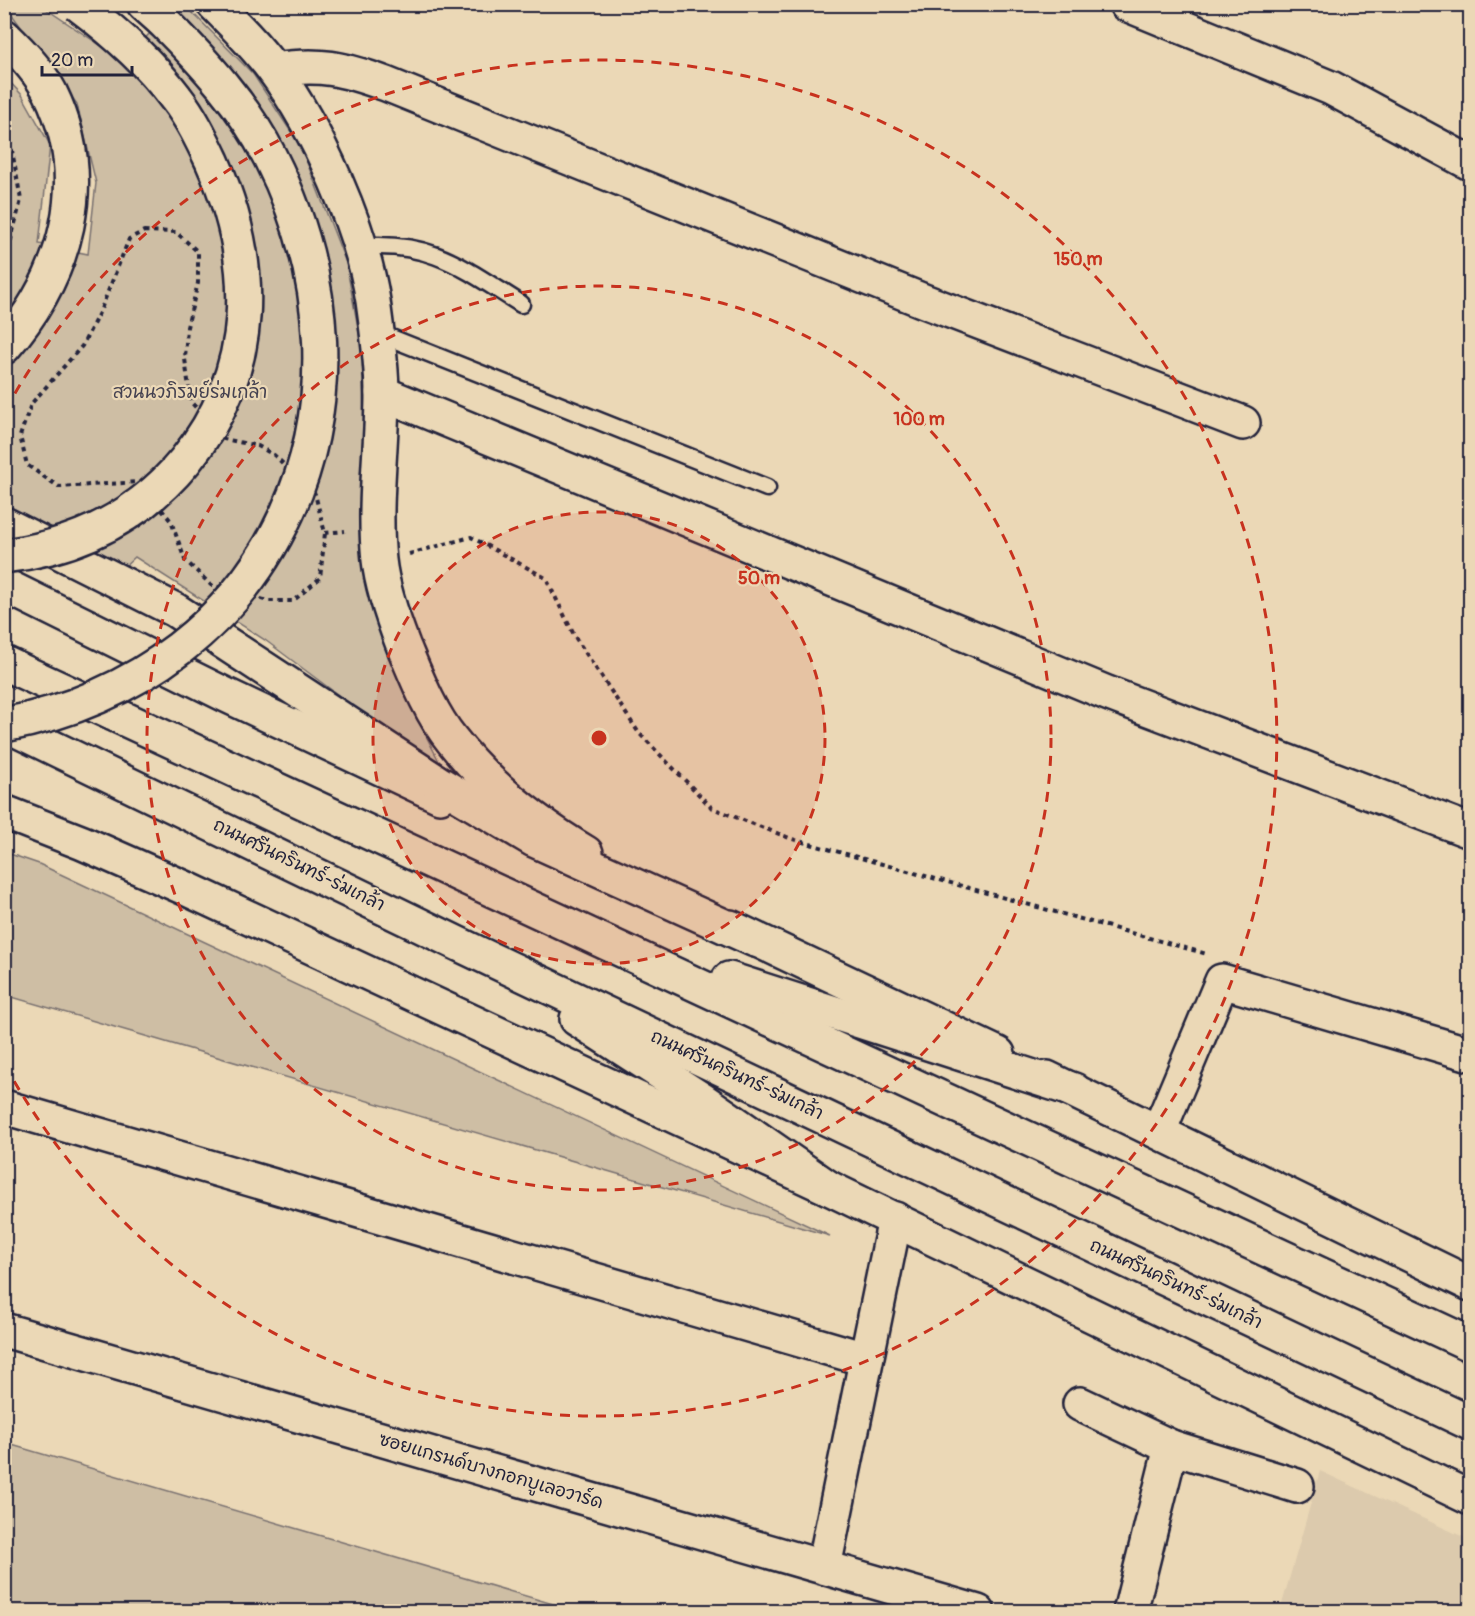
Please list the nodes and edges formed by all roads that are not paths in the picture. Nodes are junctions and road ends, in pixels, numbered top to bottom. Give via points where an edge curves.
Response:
1 (78, 4) edge
2 (214, 4) edge
3 (1126, 4) edge
4 (153, 13) edge
5 (4, 36) edge
6 (274, 70) junction
7 (1470, 163) edge
8 (359, 247) junction
9 (521, 304) dead end
10 (376, 332) junction
11 (4, 347) edge
12 (382, 393) junction
13 (1243, 423) dead end
14 (767, 488) dead end
15 (4, 524) edge
16 (4, 556) edge
17 (4, 585) edge
18 (4, 663) edge
19 (4, 725) edge
20 (4, 812) edge
21 (1470, 831) edge
22 (534, 840) junction
23 (593, 935) junction
24 (755, 940) junction
25 (467, 948) junction
26 (1470, 1054) edge
27 (1074, 1090) junction
28 (4, 1107) edge
29 (1159, 1131) junction
30 (829, 1188) junction
31 (895, 1220) junction
32 (1470, 1284) edge
33 (4, 1330) edge
34 (1470, 1344) edge
35 (865, 1359) junction
36 (1080, 1404) dead end
37 (1470, 1423) edge
38 (1171, 1447) junction
39 (1297, 1486) dead end
40 (1470, 1498) edge
41 (824, 1567) junction
42 (978, 1611) edge
43 (1130, 1611) edge

1 - 16 main road, bridge via 145,62 177,99 202,140 238,234 246,285 242,332 232,377 216,416 169,480 138,507 104,527 65,544
2 - 6 main road
3 - 7 main road via 1331,88
4 - 19 main road, bridge via 208,66 241,110 270,157 304,241 321,333 315,424 282,526 254,572 198,636 158,666 117,689 38,718
5 - 11 main road via 25,56 50,92 64,129 69,157 68,223 59,257 45,291
6 - 8 main road via 305,118 327,163
6 - 13 main road via 308,65 347,70 386,84 924,301
8 - 9 lane via 388,244 451,260
8 - 10 main road
10 - 12 main road
10 - 14 lane
12 - 21 main road via 1107,693
12 - 24 main road via 376,481 379,562 395,624 416,679 450,739 527,814 570,843
15 - 22 main road via 175,610 430,778
17 - 22 main road via 236,700
18 - 23 main road
19 - 25 main road, ถนนศรีนครินทร์-ร่มเกล้า
20 - 30 main road via 185,888
22 - 24 main road
23 - 27 main road
23 - 34 main road
24 - 27 main road
25 - 30 main road via 701,1099
25 - 37 main road, ถนนศรีนครินทร์-ร่มเกล้า
26 - 29 main road via 1221,981
27 - 29 main road
28 - 35 main road
29 - 32 main road
30 - 31 main road
31 - 35 main road
31 - 40 main road
33 - 41 main road, ซอยแกรนด์บางกอกบูเลอวาร์ด
35 - 41 main road
36 - 38 main road
38 - 39 main road
38 - 43 main road
41 - 42 main road, ซอยแกรนด์บางกอกบูเลอวาร์ด

